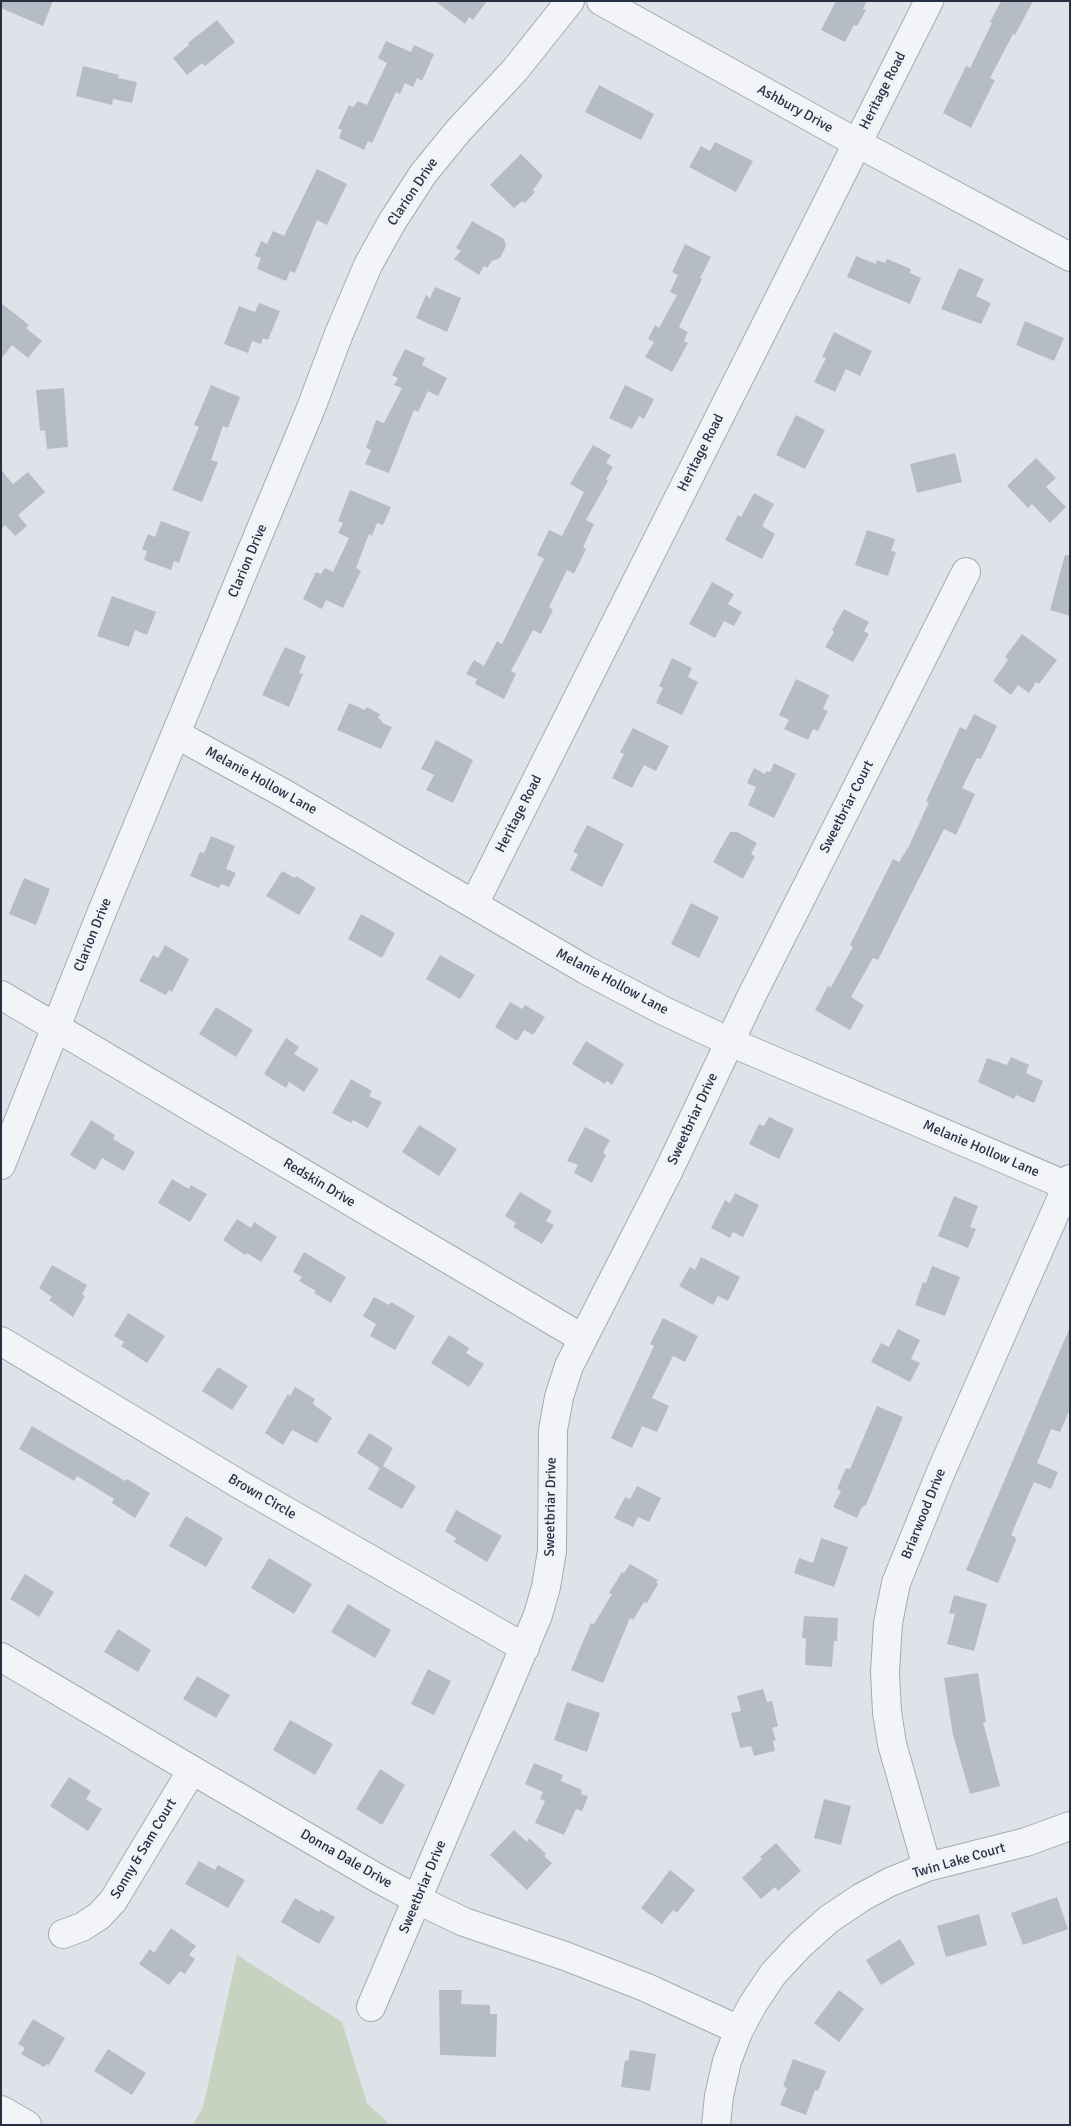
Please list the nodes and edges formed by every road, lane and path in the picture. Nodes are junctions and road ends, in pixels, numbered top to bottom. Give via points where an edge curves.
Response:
1 (570, 1) edge
2 (601, 1) edge
3 (929, 1) edge
4 (857, 143) junction
5 (1070, 257) edge
6 (966, 572) dead end
7 (176, 734) junction
8 (474, 904) junction
9 (1, 995) edge
10 (56, 1027) junction
11 (730, 1042) junction
12 (1, 1165) edge
13 (1069, 1184) edge
14 (582, 1338) junction
15 (1, 1341) edge
16 (525, 1648) junction
17 (1, 1656) edge
18 (192, 1770) junction
19 (1070, 1826) edge
20 (927, 1867) junction
21 (418, 1900) junction
22 (63, 1934) dead end
23 (372, 2007) dead end
24 (739, 2030) junction
25 (1, 2110) edge
26 (27, 2125) edge
27 (716, 2125) edge

1 - 7 street, Clarion Drive via 516,70 423,174 368,265
2 - 4 street, Ashbury Drive
3 - 4 street, Heritage Road
4 - 5 street, Ashbury Drive
4 - 8 street, Heritage Road
6 - 11 street, Sweetbriar Court
7 - 8 street, Melanie Hollow Lane
7 - 10 street, Clarion Drive
8 - 11 street, Melanie Hollow Lane via 586,970
9 - 10 street, Redskin Drive
10 - 12 street, Clarion Drive
10 - 14 street, Redskin Drive
11 - 13 street, Melanie Hollow Lane
11 - 14 street, Sweetbriar Drive via 667,1174
13 - 20 street, Briarwood Drive via 940,1474 896,1582 888,1622 884,1672 888,1720
14 - 16 street, Sweetbriar Drive via 559,1397 552,1450 552,1551 546,1587
15 - 16 street, Brown Circle via 244,1487
16 - 21 street, Sweetbriar Drive
17 - 18 street, Donna Dale Drive
18 - 21 street, Donna Dale Drive
18 - 22 street, Sonny & Sam Court via 113,1901 99,1916
19 - 20 street, Twin Lake Court via 1026,1842
20 - 24 street, Twin Lake Court via 862,1897 800,1945 773,1974
21 - 23 street, Sweetbriar Drive
21 - 24 street, Donna Dale Drive via 464,1922 645,1987
24 - 27 street, Twin Lake Court via 727,2061
25 - 26 street

